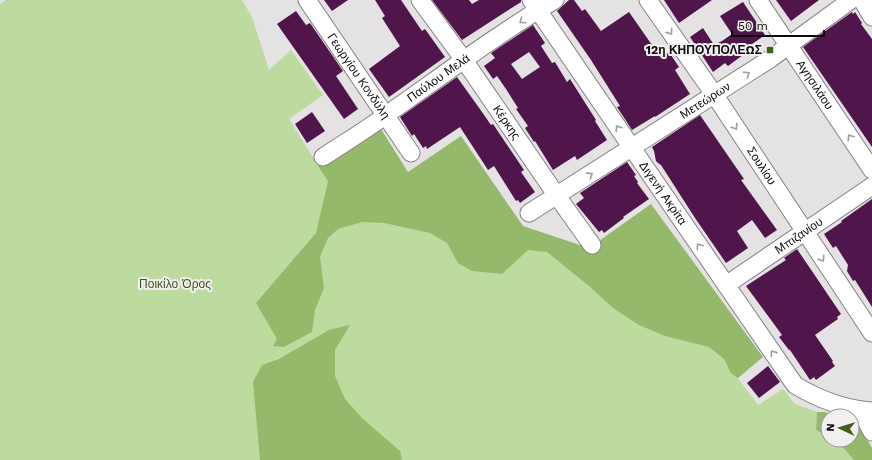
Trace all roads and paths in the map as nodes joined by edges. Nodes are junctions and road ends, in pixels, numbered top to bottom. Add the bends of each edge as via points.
1 (307, 0) edge
2 (420, 0) edge
3 (555, 0) edge
4 (648, 0) edge
5 (758, 0) edge
6 (851, 0) edge
7 (862, 0) edge
8 (534, 5) edge
9 (872, 17) edge
10 (789, 46) junction
11 (464, 60) junction
12 (714, 94) junction
13 (385, 116) junction
14 (632, 148) junction
15 (410, 153) dead end
16 (323, 157) dead end
17 (872, 170) edge
18 (872, 186) edge
19 (557, 196) junction
20 (529, 214) dead end
21 (804, 232) junction
22 (592, 245) dead end
23 (726, 286) junction
24 (872, 333) edge
25 (866, 410) edge
26 (872, 432) edge

1 - 13 street, Γεωργίου Κονδύλη
2 - 11 street, Κέρκης
3 - 8 street, Παύλου Μελά
4 -> 12 street, Σουλίου
5 - 10 street, Αγησιλάου
6 - 10 street, Μετεώρων
7 - 9 street
8 -> 11 street, Παύλου Μελά
14 -> 8 street, Διγενή Ακρίτα
12 -> 10 street, Μετεώρων
17 -> 10 street, Αγησιλάου
11 - 13 street, Παύλου Μελά
11 - 19 street, Κέρκης
12 - 14 street, Μετεώρων
12 -> 21 street, Σουλίου
13 - 15 street, Γεωργίου Κονδύλη
13 - 16 street, Παύλου Μελά
19 -> 14 street, Μετεώρων
23 -> 14 street, Διγενή Ακρίτα
18 - 21 street, Μπιζανίου
19 - 20 street, Μετεώρων
19 - 22 street, Κέρκης
21 - 23 street, Μπιζανίου
21 -> 24 street, Σουλίου
25 -> 23 street, Διγενή Ακρίτα via 820,398 795,385
25 - 26 street

